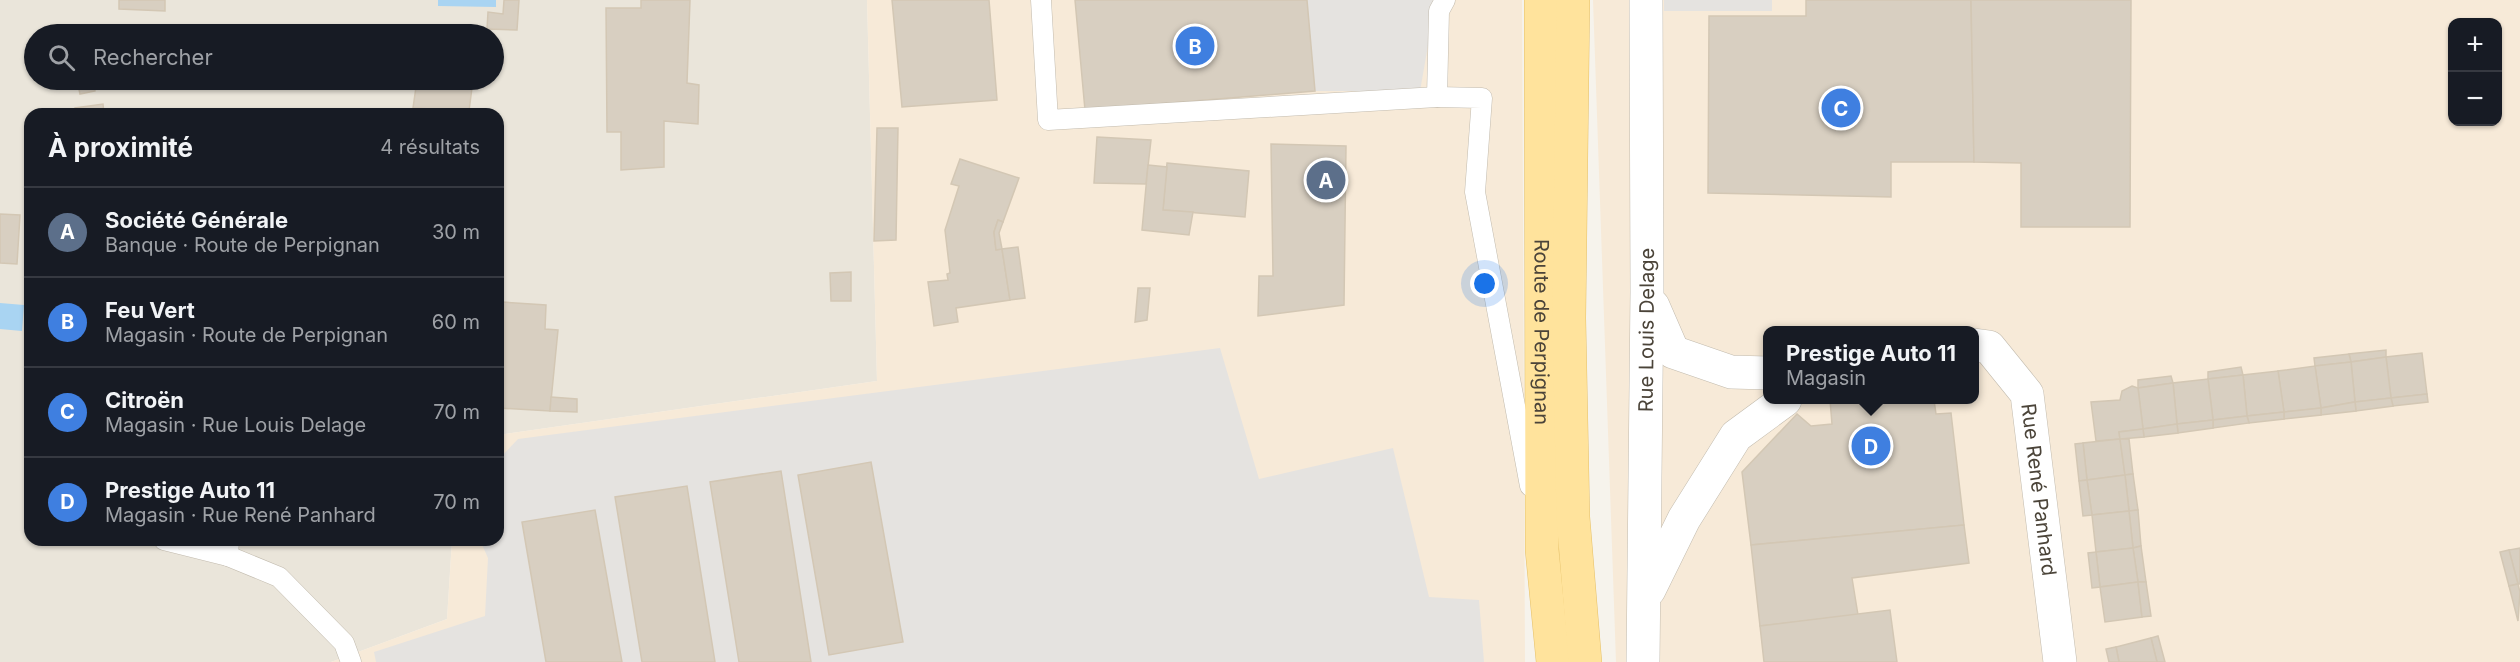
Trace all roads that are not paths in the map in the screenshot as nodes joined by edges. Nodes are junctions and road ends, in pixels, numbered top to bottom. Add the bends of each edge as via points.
1 (1041, 0) edge
2 (1445, 0) edge
3 (1541, 0) edge
4 (1573, 0) edge
5 (1646, 0) edge
6 (1437, 97) junction
7 (1647, 291) junction
8 (1979, 346) edge
9 (1763, 373) edge
10 (1778, 404) edge
11 (213, 546) edge
12 (229, 548) edge
13 (1542, 550) junction
14 (1646, 597) junction
15 (351, 662) edge
16 (1540, 662) edge
17 (1553, 662) edge
18 (1585, 662) edge
19 (1643, 662) edge
20 (2060, 662) edge

1 - 6 lane via 1048,120
2 - 6 lane via 1439,12
3 - 13 main road, Route de Perpignan
4 - 18 main road, Route de Perpignan via 1569,318 1573,517
5 - 7 street, Rue Louis Delage
6 - 13 lane via 1482,98 1475,192
7 - 9 street via 1673,352 1731,372
7 - 14 street, Rue Louis Delage
8 - 20 street, Rue René Panhard via 1989,347 2027,394
10 - 14 street via 1736,436 1684,519
11 - 12 lane
12 - 15 lane via 279,577 344,644
13 - 16 lane
13 - 17 main road, Route de Perpignan
14 - 19 street, Rue Louis Delage

